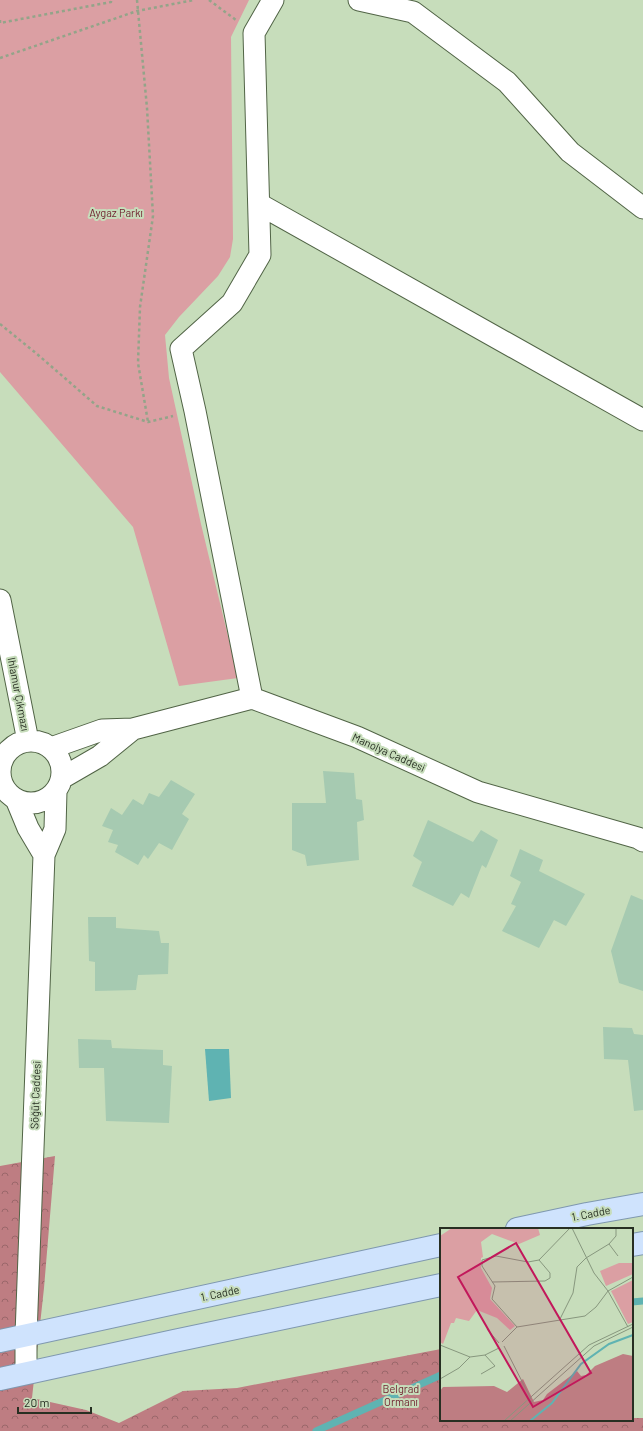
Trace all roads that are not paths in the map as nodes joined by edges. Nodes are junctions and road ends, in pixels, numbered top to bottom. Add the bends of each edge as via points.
1 (273, 0) edge
2 (359, 0) edge
3 (259, 204) junction
4 (643, 208) edge
5 (643, 420) edge
6 (0, 600) edge
7 (252, 698) junction
8 (133, 729) junction
9 (28, 741) junction
10 (51, 748) junction
11 (3, 754) edge
12 (1, 779) edge
13 (59, 784) junction
14 (16, 799) junction
15 (641, 838) edge
16 (44, 855) junction
17 (643, 1204) edge
18 (522, 1228) edge
19 (643, 1243) edge
20 (440, 1245) edge
21 (633, 1245) edge
22 (440, 1285) edge
23 (26, 1336) junction
24 (0, 1341) edge
25 (26, 1373) junction
26 (0, 1379) edge

1 - 3 street via 254,33
2 - 4 street via 412,12 425,21 507,82 570,152
3 - 5 street
3 - 7 street via 260,255 232,303 181,349
6 - 9 street, Ihlamur Çıkmazı
7 - 8 street
7 - 15 street, Manolya Caddesi via 357,737 478,792
8 - 10 street via 102,730
8 - 13 street
9 - 10 street via 37,741
9 - 11 street
10 - 13 street via 61,761
11 - 12 street
12 - 14 street
13 - 14 street via 50,797 42,801 33,803
13 - 16 street via 55,829
14 - 16 street via 28,828
16 - 23 street, Söğüt Caddesi
17 - 18 main road, 1. Cadde
19 - 21 main road
20 - 23 main road, 1. Cadde
22 - 25 main road
23 - 24 main road, 1. Cadde
23 - 25 street, Söğüt Caddesi
25 - 26 main road

